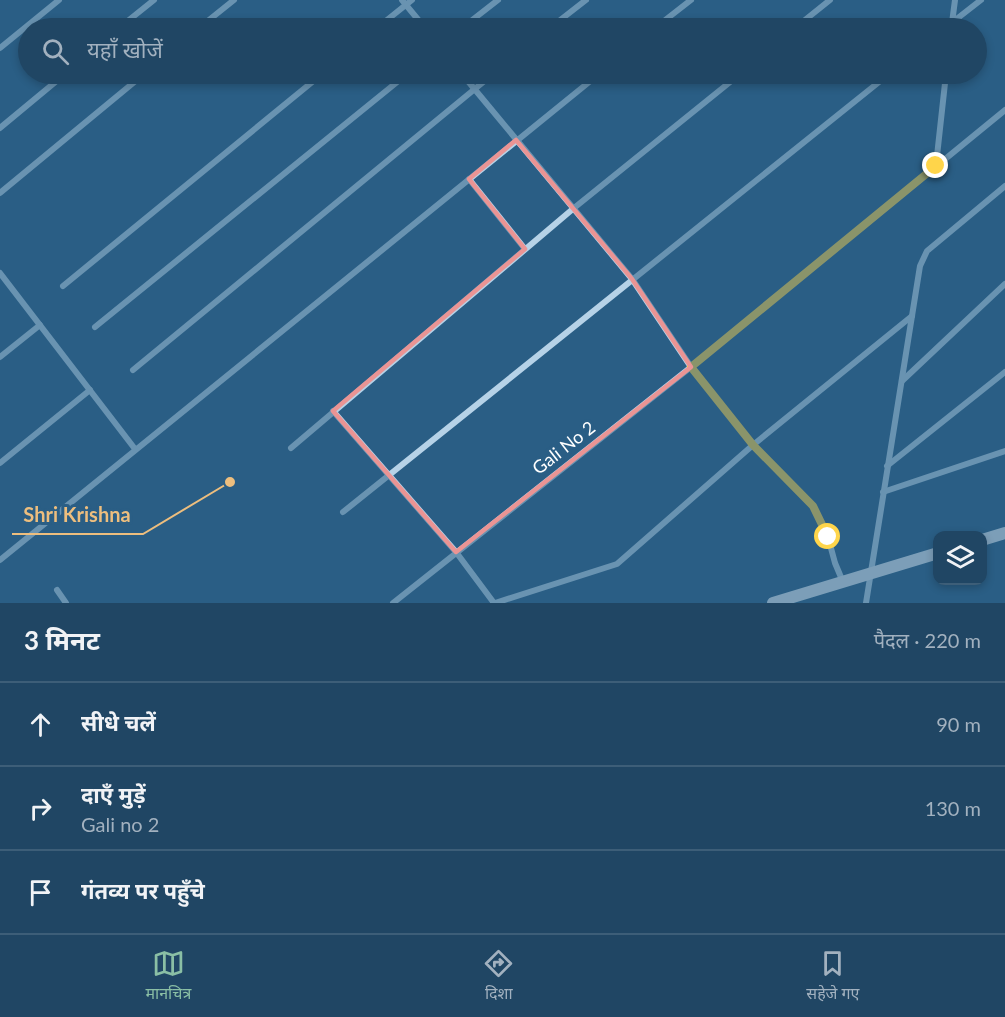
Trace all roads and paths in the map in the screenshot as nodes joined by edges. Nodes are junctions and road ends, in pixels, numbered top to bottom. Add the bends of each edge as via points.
1 (59, 0) edge
2 (153, 0) edge
3 (234, 0) edge
4 (412, 0) edge
5 (498, 0) edge
6 (586, 0) edge
7 (691, 0) edge
8 (830, 0) edge
9 (955, 0) edge
10 (981, 0) edge
11 (404, 3) edge
12 (37, 18) edge
13 (131, 18) edge
14 (212, 18) edge
15 (388, 18) edge
16 (417, 18) edge
17 (475, 18) edge
18 (563, 18) edge
19 (668, 18) edge
20 (808, 18) edge
21 (953, 18) edge
22 (961, 18) edge
23 (18, 33) edge
24 (0, 48) edge
25 (53, 84) edge
26 (132, 84) edge
27 (310, 84) edge
28 (395, 84) edge
29 (471, 84) edge
30 (479, 84) edge
31 (586, 84) edge
32 (728, 84) edge
33 (876, 84) edge
34 (945, 84) edge
35 (474, 88) junction
36 (1005, 110) edge
37 (0, 128) edge
38 (516, 140) junction
39 (936, 166) junction
40 (468, 179) junction
41 (1005, 186) edge
42 (0, 193) edge
43 (574, 208) junction
44 (525, 249) junction
45 (0, 273) edge
46 (632, 279) junction
47 (1005, 284) edge
48 (63, 286) dead end
49 (912, 316) junction
50 (40, 325) junction
51 (95, 327) dead end
52 (0, 357) edge
53 (691, 367) junction
54 (133, 370) dead end
55 (1005, 372) edge
56 (901, 381) junction
57 (90, 390) junction
58 (333, 411) junction
59 (753, 445) junction
60 (291, 448) dead end
61 (135, 449) junction
62 (1005, 451) edge
63 (0, 463) edge
64 (887, 466) junction
65 (388, 475) junction
66 (883, 492) junction
67 (343, 512) dead end
68 (1005, 533) edge
69 (987, 538) edge
70 (456, 552) junction
71 (933, 555) edge
72 (0, 560) edge
73 (870, 574) junction
74 (843, 582) junction
75 (57, 590) dead end
76 (66, 603) edge
77 (393, 603) edge
78 (495, 603) edge
79 (773, 603) edge
80 (866, 603) edge

1 - 12 street
2 - 13 street
3 - 14 street
4 - 11 street
5 - 17 street
6 - 18 street
7 - 19 street
8 - 20 street
9 - 21 street
10 - 22 street
11 - 15 street
11 - 16 street
23 - 24 street
25 - 37 street
26 - 42 street
27 - 48 street
28 - 51 street
29 - 35 street
30 - 35 street
31 - 38 street
32 - 43 street
33 - 46 street
34 - 39 street
35 - 38 street
35 - 54 street
36 - 39 street
38 - 40 street
38 - 43 street
39 - 53 street
40 - 44 street
40 - 61 street
41 - 49 street via 927,251 920,266
43 - 44 street
43 - 46 street
44 - 58 street
45 - 50 street
46 - 53 street
46 - 65 street
47 - 56 street
49 - 56 street
49 - 59 street
50 - 52 street
50 - 57 street
53 - 59 street
53 - 70 street, Gali No 2
55 - 64 street
56 - 64 street
57 - 61 street
57 - 63 street
58 - 60 street
58 - 65 street
59 - 74 street via 813,506
59 - 78 street via 617,564
61 - 72 street
62 - 66 street
64 - 66 street
65 - 67 street
65 - 70 street
66 - 73 street
68 - 69 street
70 - 77 street, Gali No 2
70 - 78 street
71 - 73 street
73 - 74 street
73 - 80 street
74 - 79 street
75 - 76 street

